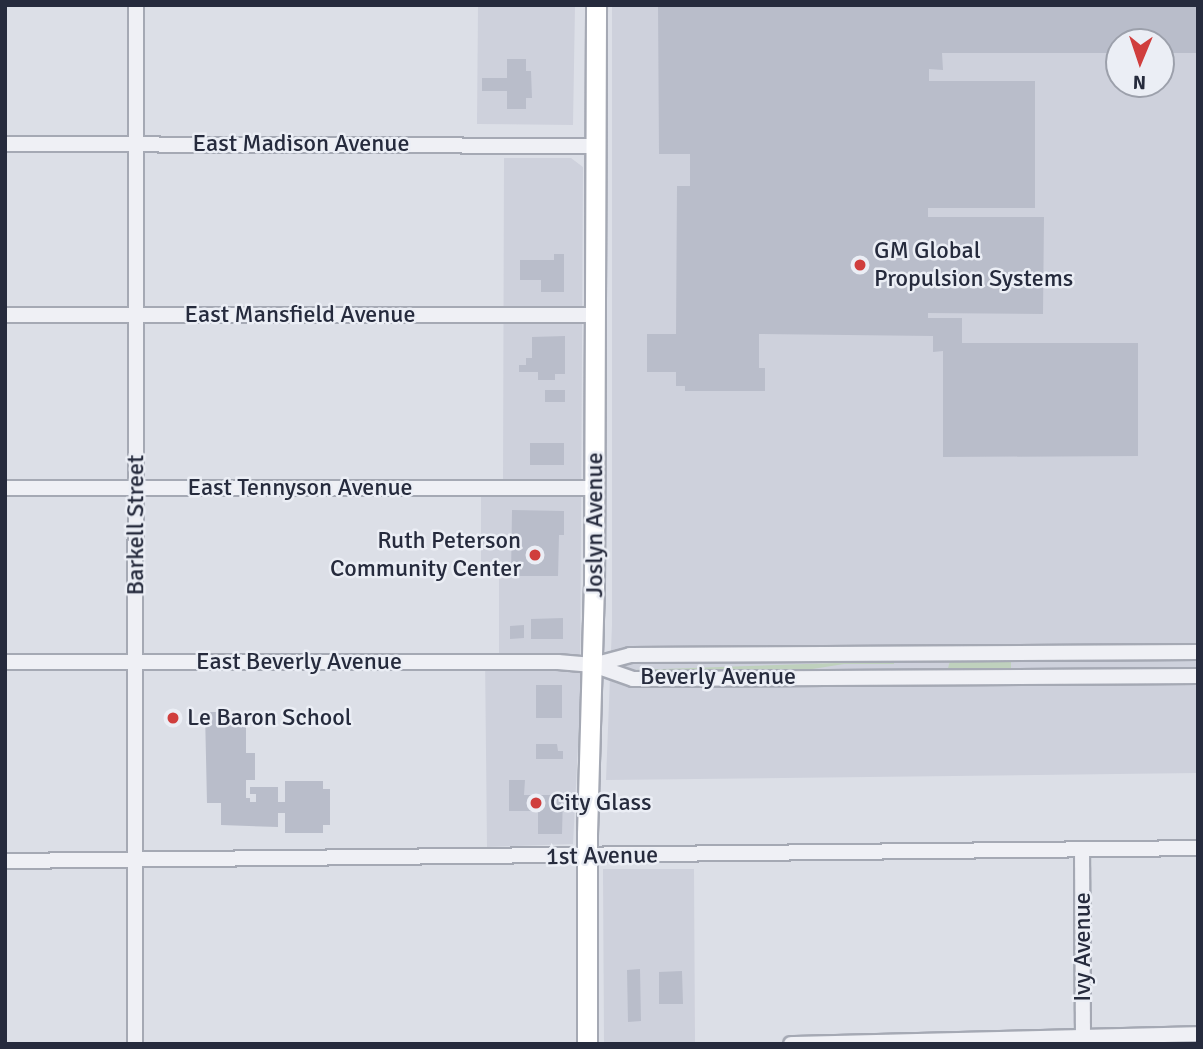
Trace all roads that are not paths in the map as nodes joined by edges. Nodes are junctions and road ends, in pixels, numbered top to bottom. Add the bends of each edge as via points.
1 (136, 5) edge
2 (596, 5) edge
3 (5, 144) edge
4 (136, 144) junction
5 (596, 146) junction
6 (5, 315) edge
7 (136, 315) junction
8 (596, 315) junction
9 (5, 488) edge
10 (136, 488) junction
11 (595, 488) junction
12 (1198, 652) edge
13 (5, 662) edge
14 (136, 662) junction
15 (593, 665) junction
16 (1198, 676) edge
17 (1198, 848) edge
18 (1082, 849) junction
19 (587, 856) junction
20 (135, 860) junction
21 (5, 861) edge
22 (1198, 1034) edge
23 (1083, 1040) edge
24 (135, 1044) edge
25 (587, 1044) edge
26 (791, 1044) edge

1 - 4 street, Barkell Street
2 - 5 main road, Joslyn Avenue
3 - 4 street, East Madison Avenue
4 - 5 street, East Madison Avenue
4 - 7 street, Barkell Street
5 - 8 main road, Joslyn Avenue
6 - 7 street, East Mansfield Avenue
7 - 8 street, East Mansfield Avenue
7 - 10 street, Barkell Street
8 - 11 main road, Joslyn Avenue
9 - 10 street, East Tennyson Avenue
10 - 11 street, East Tennyson Avenue
10 - 14 street, Barkell Street
11 - 15 main road, Joslyn Avenue
12 - 15 street, Beverly Avenue via 631,654
13 - 14 street, East Beverly Avenue
14 - 15 street, East Beverly Avenue
14 - 20 street, Barkell Street
15 - 16 street, Beverly Avenue via 634,678
15 - 19 main road, Joslyn Avenue
17 - 18 street, 1st Avenue
18 - 19 street, 1st Avenue
18 - 23 street, Ivy Avenue
19 - 20 street, 1st Avenue
19 - 25 main road, Joslyn Avenue
20 - 21 street, 1st Avenue
20 - 24 street, Barkell Street
22 - 23 street
23 - 26 street

